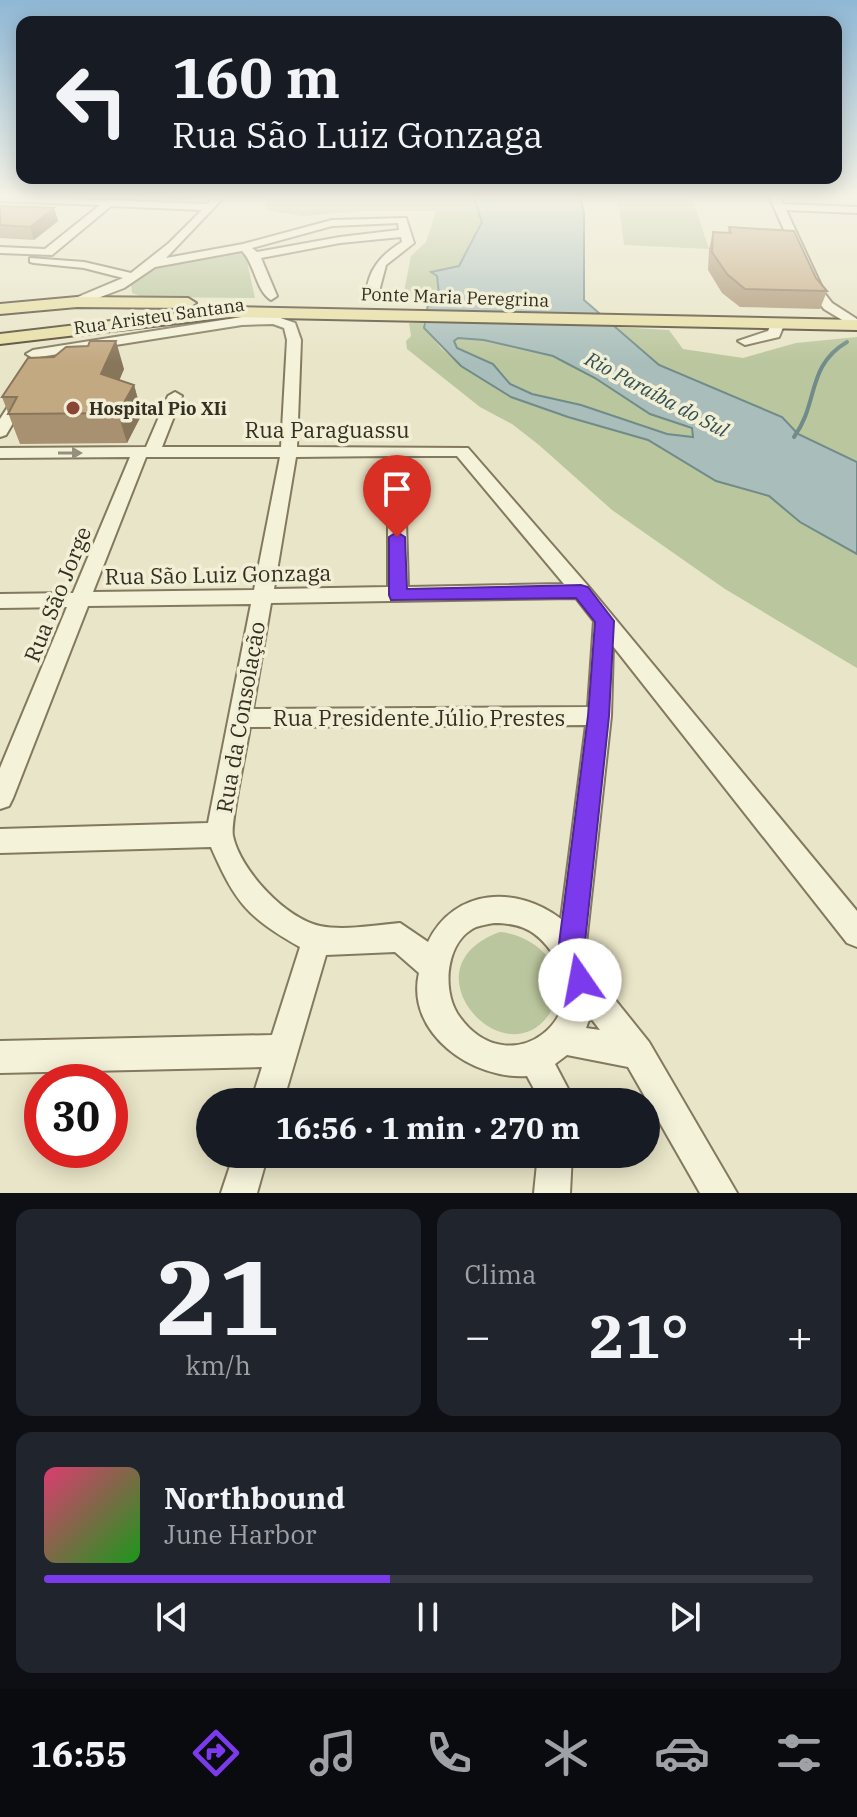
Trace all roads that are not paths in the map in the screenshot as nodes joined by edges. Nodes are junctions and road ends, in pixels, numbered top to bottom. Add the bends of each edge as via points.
1 (27, 252) edge
2 (50, 252) edge
3 (167, 252) edge
4 (250, 252) junction
5 (256, 252) edge
6 (389, 252) edge
7 (800, 252) edge
8 (0, 258) edge
9 (151, 264) junction
10 (129, 280) junction
11 (372, 295) dead end
12 (271, 296) dead end
13 (77, 302) junction
14 (138, 303) junction
15 (35, 305) junction
16 (0, 309) edge
17 (851, 313) edge
18 (290, 315) junction
19 (622, 317) junction
20 (130, 325) junction
21 (777, 325) junction
22 (857, 325) edge
23 (53, 335) junction
24 (98, 336) junction
25 (2, 339) edge
26 (745, 341) dead end
27 (33, 368) junction
28 (175, 396) dead end
29 (0, 432) edge
30 (289, 451) junction
31 (396, 451) junction
32 (0, 453) edge
33 (146, 453) junction
34 (581, 591) junction
35 (398, 595) junction
36 (262, 598) junction
37 (0, 601) edge
38 (80, 601) junction
39 (604, 621) junction
40 (599, 716) junction
41 (240, 718) junction
42 (0, 798) edge
43 (219, 835) junction
44 (0, 841) edge
45 (857, 933) edge
46 (446, 936) junction
47 (400, 937) junction
48 (316, 940) junction
49 (433, 965) junction
50 (576, 966) junction
51 (563, 1039) junction
52 (283, 1051) junction
53 (638, 1053) junction
54 (0, 1057) edge
55 (535, 1059) junction
56 (271, 1088) edge
57 (551, 1088) edge
58 (247, 1168) edge
59 (554, 1168) edge
60 (239, 1193) edge
61 (552, 1193) edge
62 (719, 1193) edge

1 - 2 street
3 - 9 street
4 - 5 street
4 - 9 street
4 - 12 street
6 - 11 street via 372,282
7 - 17 street via 819,295
8 - 10 street via 44,261 42,269 115,271
9 - 10 street
10 - 13 street
10 - 14 street via 123,291
13 - 14 main road
13 - 15 main road
14 - 18 main road
14 - 20 main road via 147,309 144,318
15 - 16 main road
15 - 25 main road via 5,324
17 - 19 main road, Ponte Maria Peregrina
17 - 22 street
18 - 19 main road, Ponte Maria Peregrina
18 - 19 main road, Ponte Maria Peregrina via 313,306
18 - 20 main road via 230,312
18 - 24 street, Rua Aristeu Santana
18 - 30 street, Rua da Consolação via 294,340
19 - 21 main road
20 - 24 main road
21 - 22 main road
21 - 26 street via 774,334
23 - 24 main road
23 - 25 main road
23 - 27 street via 34,343
24 - 27 street, Rua Aristeu Santana
27 - 29 street
28 - 33 street, Rua São Jorge
30 - 31 street, Rua Paraguassu
30 - 33 street, Rua Paraguassu
30 - 36 street, Rua da Consolação
31 - 34 street, Rua Paraguassu via 462,451
31 - 35 street
32 -> 33 street, Rua Paraguassu
33 - 38 street, Rua São Jorge
34 - 35 street, Rua São Luiz Gonzaga
34 - 39 street
35 - 36 street, Rua São Luiz Gonzaga
36 - 38 street, Rua São Luiz Gonzaga
36 - 41 street, Rua da Consolação
37 - 38 street, Rua São Luiz Gonzaga
38 - 42 street, Rua São Jorge
39 - 40 street
39 - 45 street
40 - 41 street, Rua Presidente Júlio Prestes
40 - 50 street
41 - 43 street, Rua da Consolação
43 - 44 street
43 - 48 street, Rua da Consolação via 239,880 272,916
46 - 47 street, Rua da Consolação
46 - 49 street
46 - 50 street via 466,918 494,909 521,911 550,926
47 - 48 street, Rua da Consolação
47 - 49 street
48 - 52 street
49 - 55 street via 433,995 446,1028 471,1052 505,1063
50 - 51 street via 577,1014
50 - 53 street
51 - 53 street
51 - 55 street
52 - 54 street
52 - 56 street
53 - 62 street
55 - 57 street
58 - 60 street
59 - 61 street

